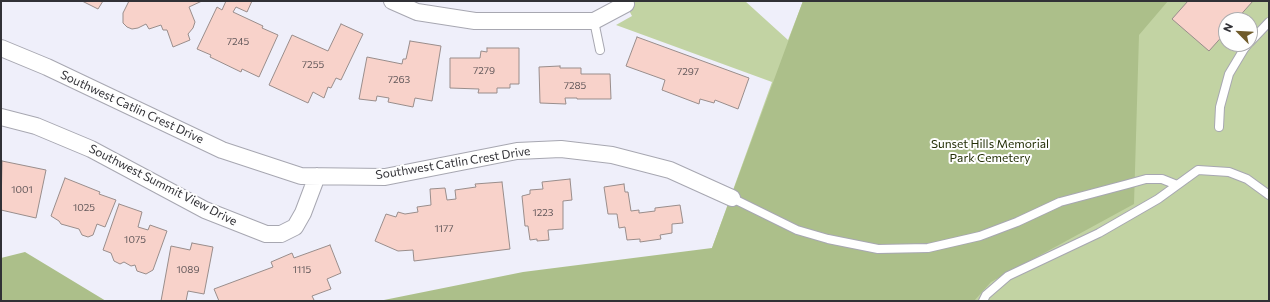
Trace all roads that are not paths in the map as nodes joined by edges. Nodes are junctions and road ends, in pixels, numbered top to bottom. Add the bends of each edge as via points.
1 (392, 1) edge
2 (626, 4) dead end
3 (594, 21) junction
4 (1269, 22) edge
5 (1258, 34) edge
6 (1, 48) edge
7 (600, 50) dead end
8 (1242, 52) edge
9 (1, 117) edge
10 (1219, 127) dead end
11 (317, 176) junction
12 (1177, 185) junction
13 (1269, 195) edge
14 (732, 198) joint
15 (983, 301) edge

1 - 3 street via 417,12 475,21
2 - 3 street
3 - 7 lane
4 - 5 lane
6 - 11 street, Southwest Catlin Crest Drive via 47,67 222,150 301,176
8 - 10 lane via 1229,74 1220,107
9 - 11 street, Southwest Summit View Drive via 36,126 91,149 205,210 266,234 281,234 295,227
11 - 14 street, Southwest Catlin Crest Drive via 385,177 517,151 561,149 612,155 670,170
12 - 13 lane via 1198,170 1229,172 1247,179
12 - 14 lane via 1162,180 1146,179 1060,202 980,236 928,248 878,249 828,239 797,230
12 - 15 lane via 1099,233 1008,276 986,295

